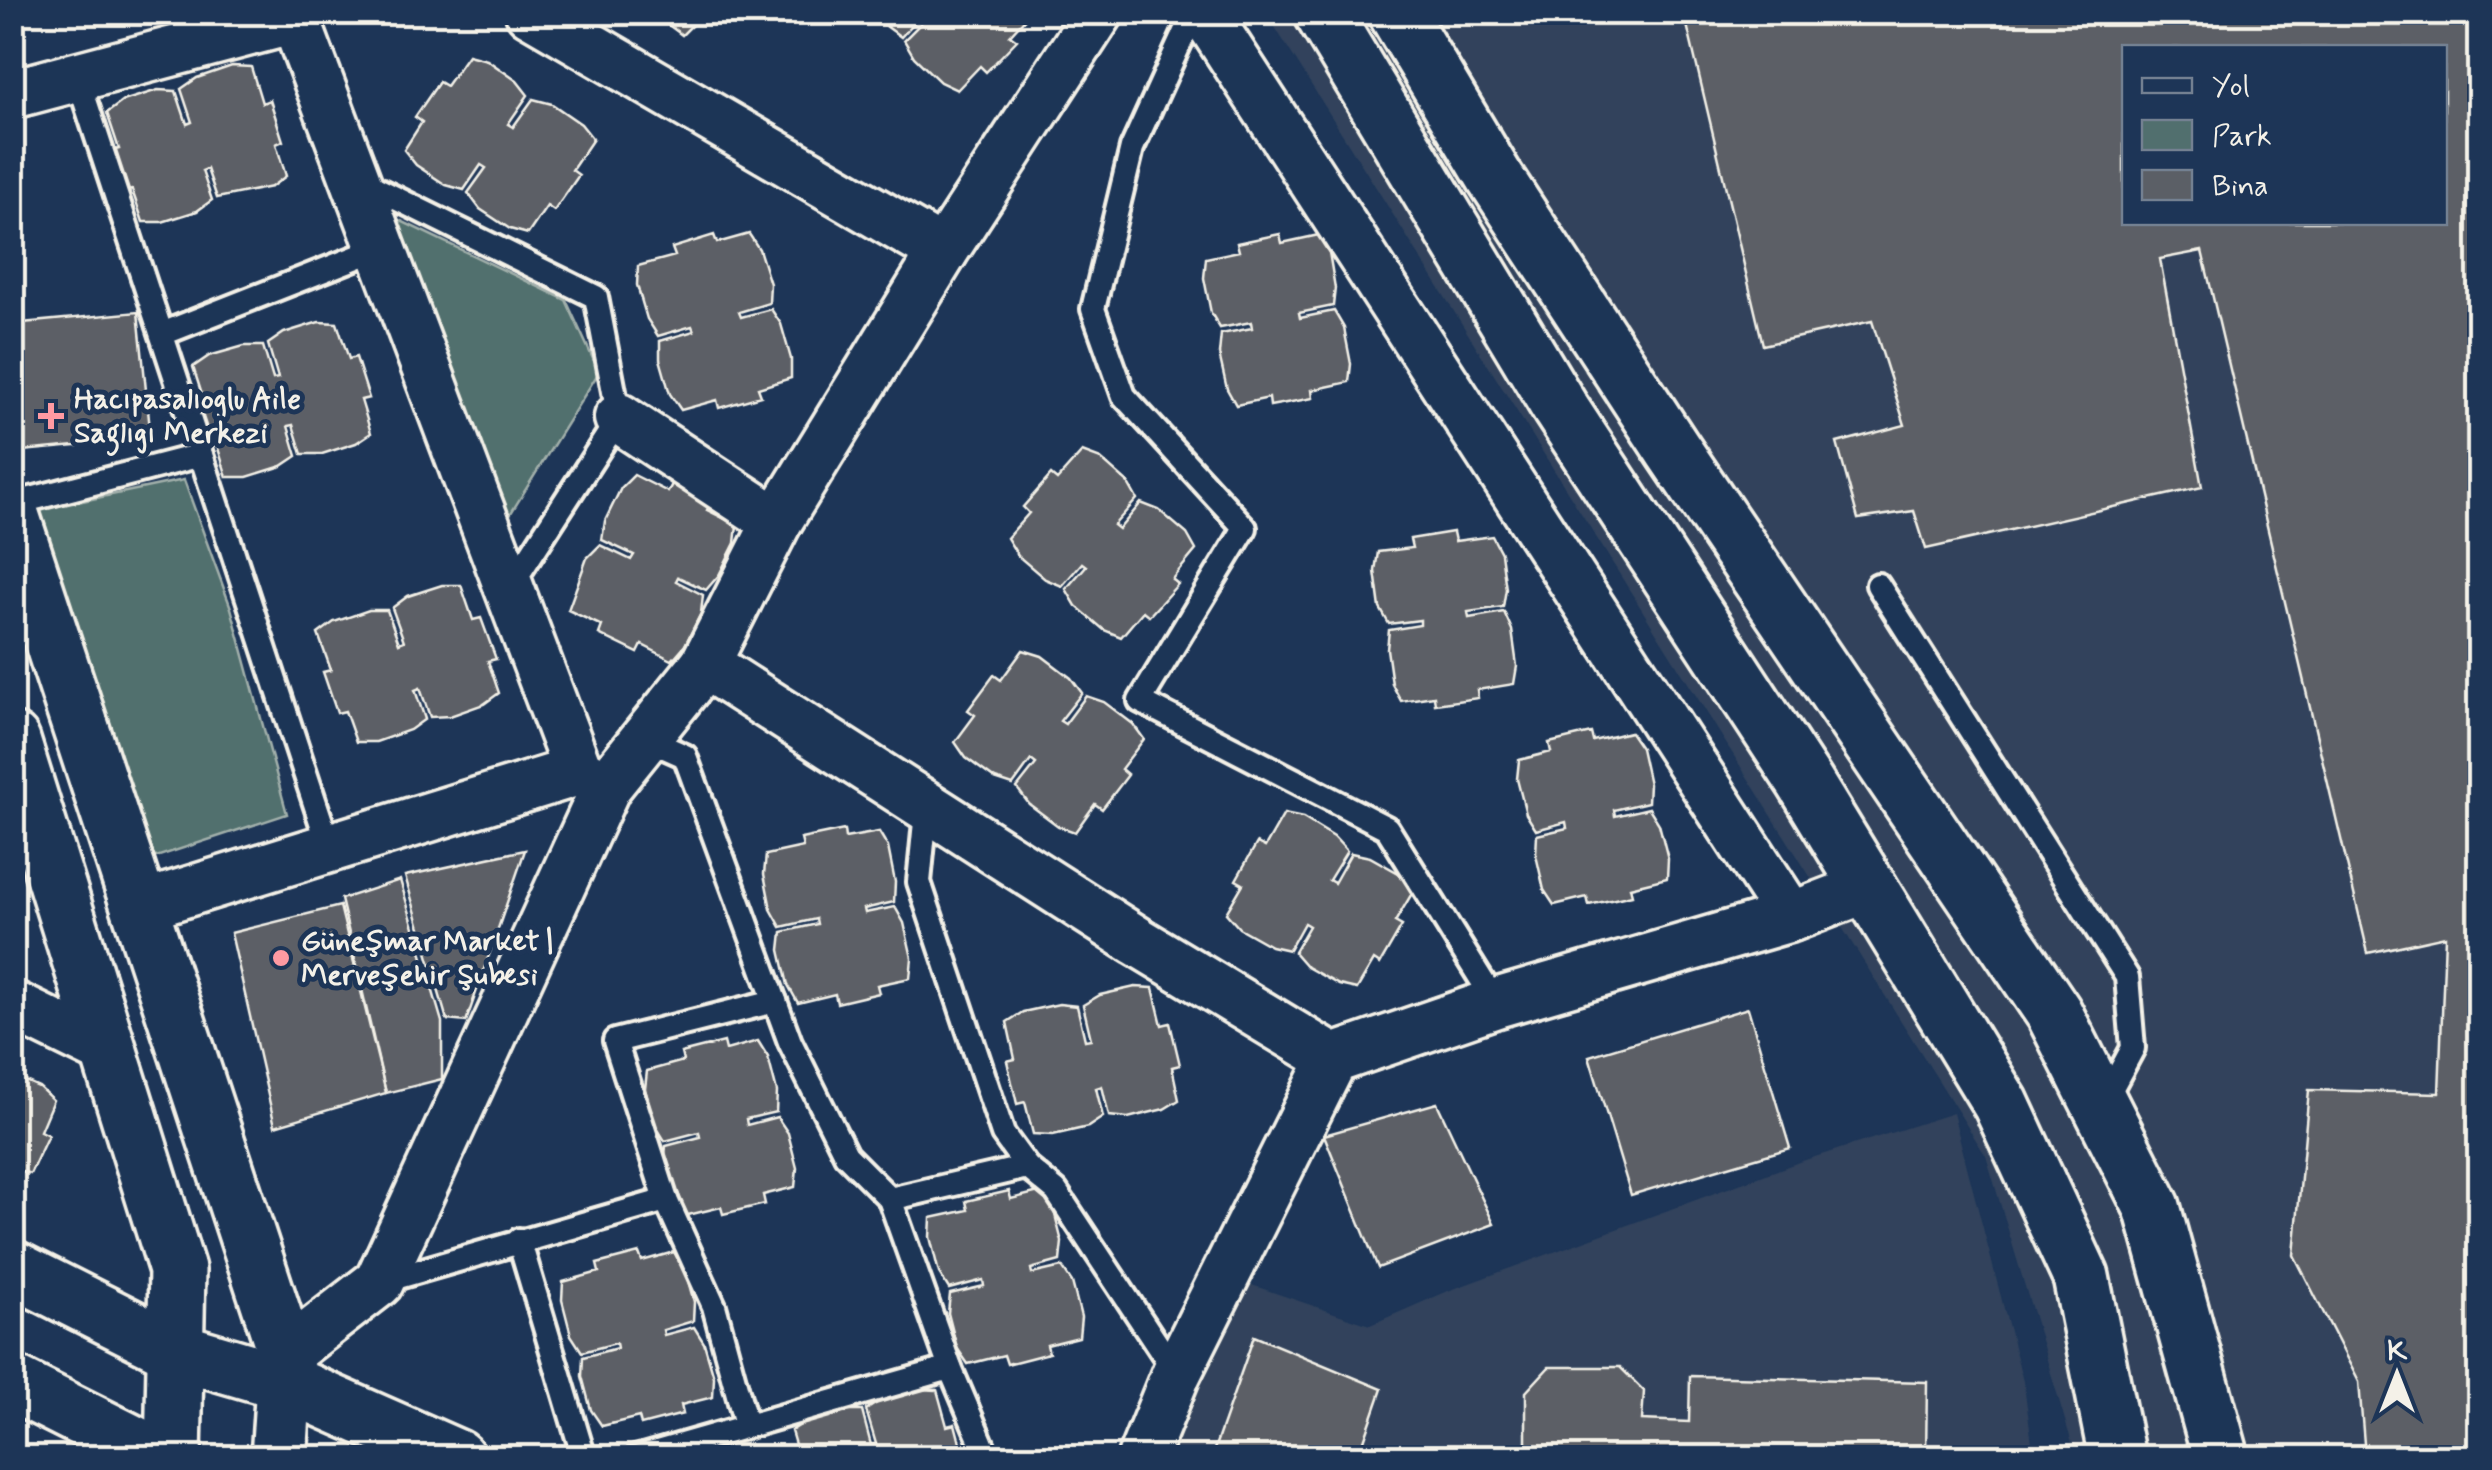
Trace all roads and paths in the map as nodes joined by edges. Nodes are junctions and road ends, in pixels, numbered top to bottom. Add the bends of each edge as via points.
1 (530, 12) edge
2 (1099, 12) edge
3 (1194, 12) edge
4 (1204, 12) edge
5 (1322, 12) edge
6 (1396, 12) edge
7 (297, 16) edge
8 (77, 76) junction
9 (12, 94) edge
10 (353, 177) junction
11 (380, 248) junction
12 (942, 252) junction
13 (162, 334) junction
14 (619, 418) junction
15 (202, 454) junction
16 (12, 504) edge
17 (12, 518) edge
18 (777, 522) junction
19 (1878, 584) dead end
20 (510, 587) junction
21 (705, 664) junction
22 (642, 737) junction
23 (12, 741) edge
24 (592, 779) junction
25 (927, 802) junction
26 (329, 846) junction
27 (1869, 887) junction
28 (138, 908) junction
29 (1792, 917) junction
30 (775, 1000) junction
31 (1496, 1002) junction
32 (12, 1006) edge
33 (110, 1053) junction
34 (1333, 1059) junction
35 (2102, 1108) junction
36 (1027, 1167) junction
37 (890, 1199) junction
38 (666, 1200) junction
39 (519, 1240) junction
40 (12, 1268) edge
41 (379, 1282) junction
42 (175, 1350) junction
43 (285, 1368) junction
44 (950, 1368) junction
45 (1176, 1374) junction
46 (12, 1383) edge
47 (746, 1424) junction
48 (162, 1458) edge
49 (172, 1458) edge
50 (279, 1458) edge
51 (457, 1458) edge
52 (584, 1458) edge
53 (636, 1458) edge
54 (988, 1458) edge
55 (1142, 1458) edge
56 (2117, 1458) edge
57 (2221, 1458) edge

1 - 12 street
2 - 12 street
3 - 31 lane via 1132,148 1093,309 1124,396 1245,528 1140,701 1387,828
4 - 29 street
5 - 27 street via 1560,408
6 - 35 street via 1673,450 2054,1013
7 - 8 street
7 - 10 street
8 - 9 street
8 - 13 lane
10 - 11 street
10 - 14 lane via 596,298
11 - 13 lane
11 - 20 street
12 - 18 street
13 - 15 lane
14 - 18 street
14 - 20 lane
15 - 16 lane
15 - 26 lane
17 - 28 street
18 - 21 street
19 - 35 lane via 2127,977 2132,1048
20 - 24 street
21 - 22 street
21 - 25 street
22 - 24 street
22 - 30 lane via 685,756
23 - 33 street
24 - 26 street
24 - 41 street
25 - 34 street via 1137,941
25 - 36 lane via 919,882 1003,1134
26 - 28 street
27 - 29 street
27 - 56 street via 2002,1104 2081,1276
28 - 43 street
29 - 31 street
30 - 37 lane via 846,1155
30 - 38 lane via 614,1042
31 - 34 street
32 - 33 street
33 - 42 street via 177,1270
34 - 45 street
35 - 57 street via 2152,1207
36 - 37 lane
36 - 45 lane via 1056,1191
37 - 44 lane
38 - 39 lane
38 - 47 lane via 714,1306
39 - 41 lane
39 - 52 lane
40 - 42 street
41 - 43 street
42 - 43 street
42 - 49 street
43 - 50 street
43 - 51 street
44 - 47 lane
44 - 54 lane
45 - 55 street
46 - 48 street
47 - 53 lane

